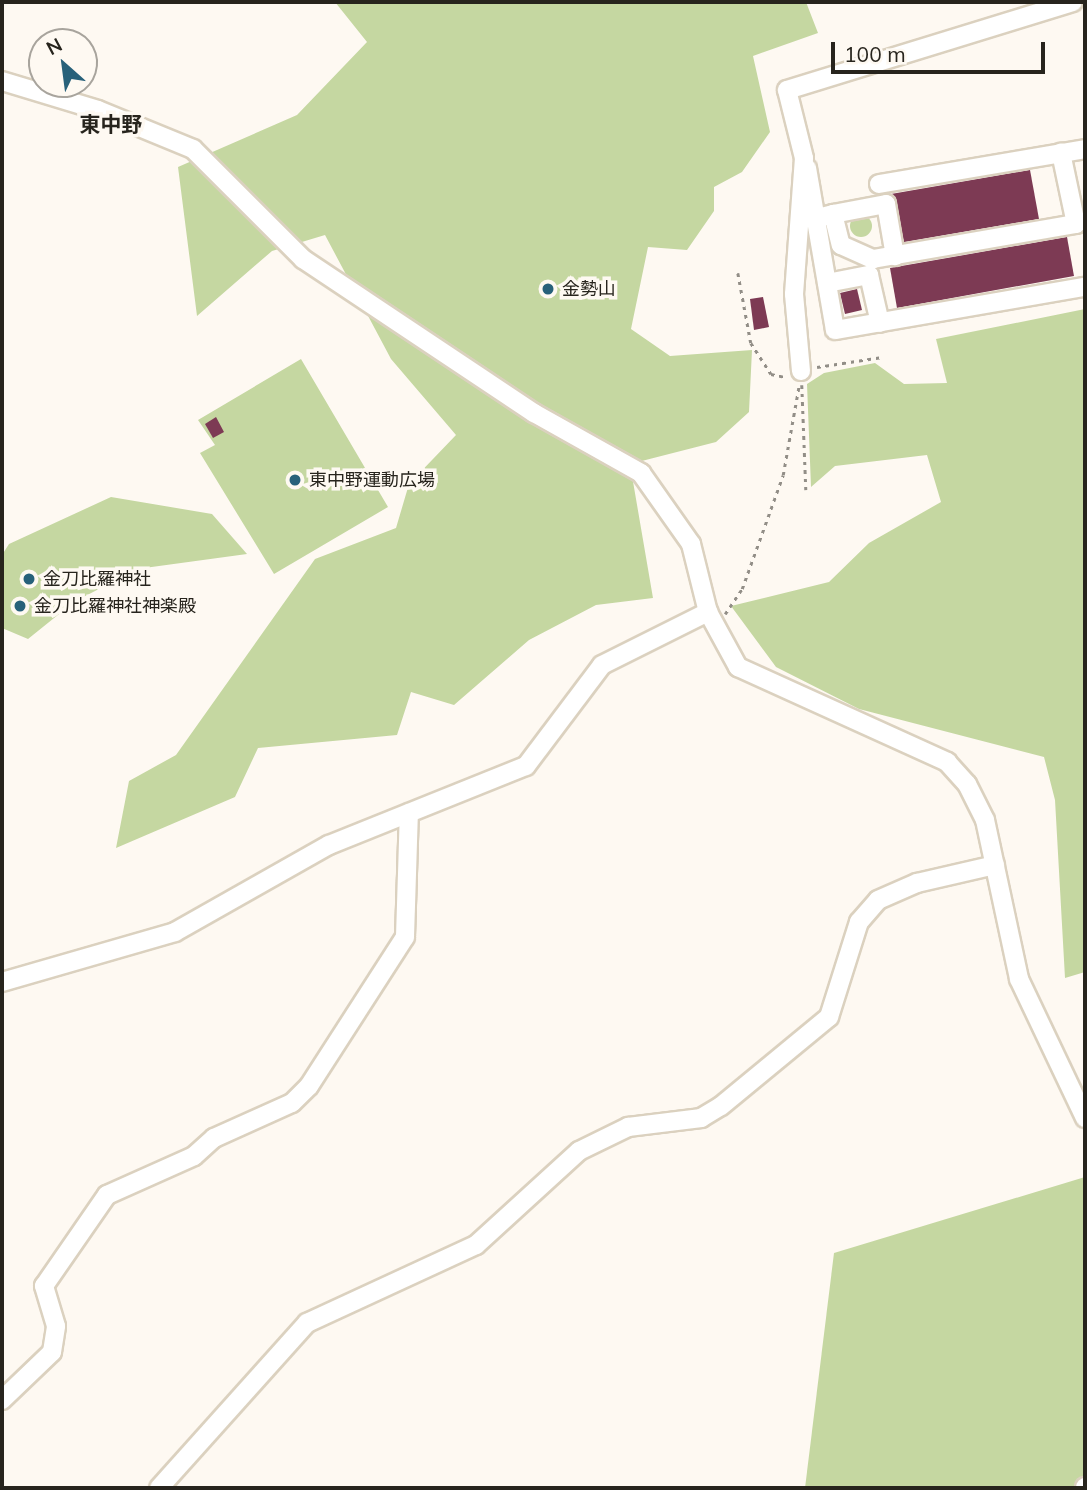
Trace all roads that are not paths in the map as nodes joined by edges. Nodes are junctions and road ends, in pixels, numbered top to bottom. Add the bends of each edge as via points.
1 (1073, 2) edge
2 (2, 81) edge
3 (1085, 149) edge
4 (1061, 153) junction
5 (804, 158) junction
6 (886, 204) junction
7 (826, 216) junction
8 (895, 256) junction
9 (827, 283) junction
10 (1085, 287) edge
11 (880, 323) junction
12 (801, 374) road end
13 (712, 620) junction
14 (409, 813) junction
15 (995, 865) junction
16 (2, 982) edge
17 (1085, 1118) edge
18 (2, 1400) edge
19 (159, 1488) edge

1 - 5 street via 791,86 786,95
2 - 13 street via 98,110 193,149 303,259 534,412 641,473 691,544
3 - 4 street
4 - 6 street via 881,184
4 - 8 street via 1076,225
5 - 7 street
5 - 12 street via 794,293
6 - 7 street
6 - 8 street
7 - 8 street via 849,253
7 - 9 street
9 - 11 street via 869,275
9 - 11 street via 835,330
10 - 11 street
13 - 14 street via 602,665 526,766
13 - 15 street via 738,667 947,762 967,784 985,820
14 - 16 street via 329,845 175,932
14 - 18 street via 405,937 309,1086 292,1103 214,1138 194,1156 107,1195 44,1286 56,1326 51,1352
15 - 17 street via 1030,1011 1065,1067
15 - 19 street via 917,883 877,900 859,922 829,1017 721,1106 701,1118 628,1127 579,1151 477,1245 307,1323

